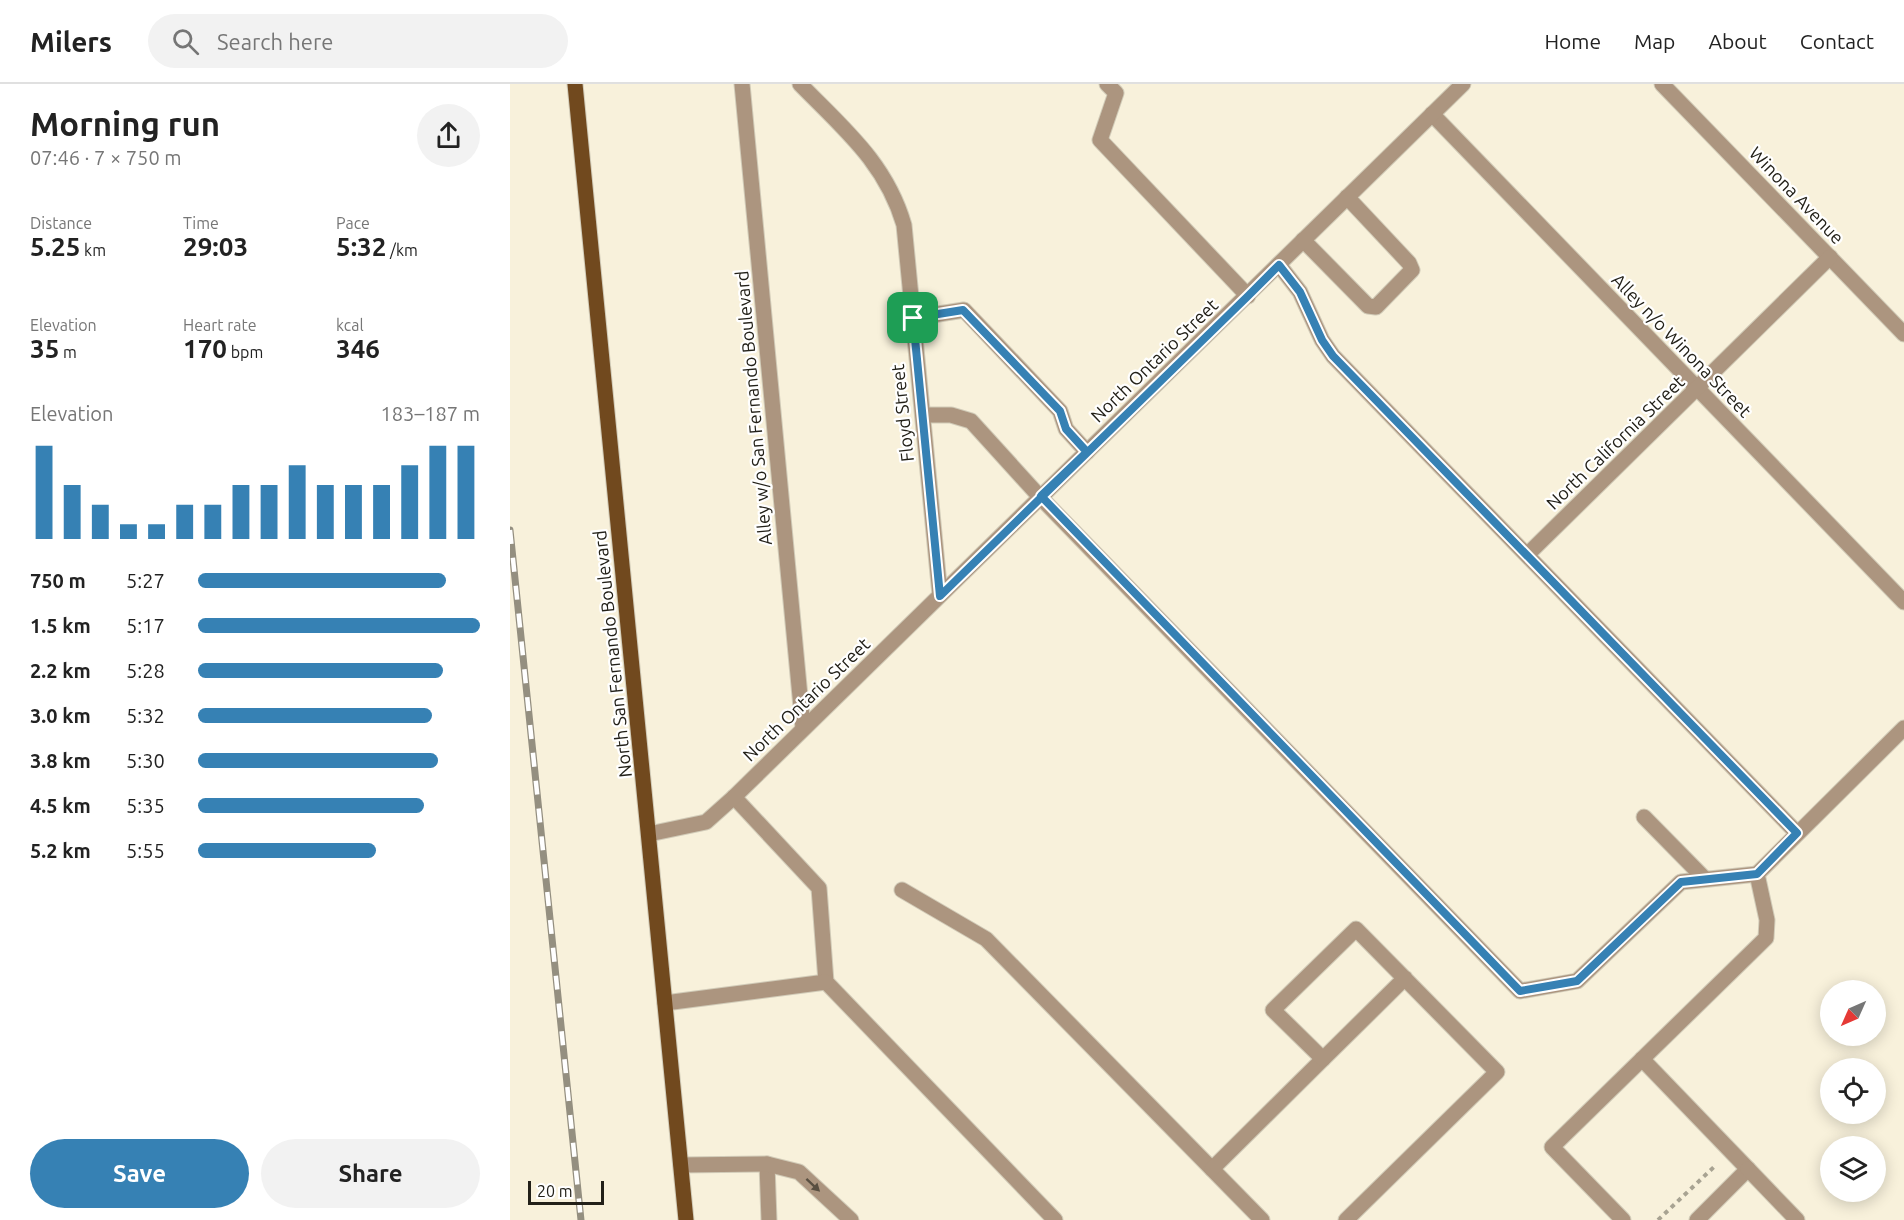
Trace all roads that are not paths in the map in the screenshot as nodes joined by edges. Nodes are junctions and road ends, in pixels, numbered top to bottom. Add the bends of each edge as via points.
1 (575, 84) edge
2 (742, 84) edge
3 (800, 84) edge
4 (1107, 84) edge
5 (1463, 84) edge
6 (1662, 84) edge
7 (1432, 114) junction
8 (1347, 197) junction
9 (1304, 240) junction
10 (1830, 257) junction
11 (1279, 265) junction
12 (1248, 296) junction
13 (913, 318) junction
14 (1904, 334) edge
15 (1697, 389) junction
16 (922, 416) junction
17 (1087, 452) junction
18 (1041, 496) junction
19 (1528, 554) junction
20 (940, 596) junction
21 (1904, 602) edge
22 (803, 728) junction
23 (1904, 728) edge
24 (734, 797) junction
25 (1644, 817) dead end
26 (1797, 833) junction
27 (649, 834) junction
28 (1757, 874) junction
29 (1705, 879) junction
30 (902, 890) dead end
31 (1405, 978) junction
32 (826, 982) junction
33 (665, 1003) junction
34 (1323, 1059) junction
35 (1642, 1059) junction
36 (767, 1164) junction
37 (681, 1165) junction
38 (1212, 1168) junction
39 (1748, 1169) junction
40 (686, 1220) edge
41 (769, 1220) edge
42 (851, 1220) edge
43 (1055, 1220) edge
44 (1262, 1220) edge
45 (1346, 1220) edge
46 (1623, 1220) edge
47 (1697, 1220) edge
48 (1797, 1220) edge

1 - 27 main road, North San Fernando Boulevard
2 - 22 street, Alley w/o San Fernando Boulevard
3 - 13 street, Floyd Street via 866,151 890,186 904,225
4 - 12 street via 1116,93 1100,140
5 - 7 street, North Ontario Street
6 - 10 street, Winona Avenue
7 - 8 street, North Ontario Street
7 - 15 street, Alley n/o Winona Street
8 - 9 street, North Ontario Street
8 - 9 street via 1409,262 1412,270 1376,307 1368,306
9 - 11 street, North Ontario Street
10 - 14 street, Winona Avenue
10 - 15 street, North California Street
11 - 12 street, North Ontario Street
11 - 19 street via 1300,292 1333,356
12 - 17 street, North Ontario Street
13 - 16 street, Floyd Street
13 - 17 street via 963,310 1060,411 1066,429
15 - 19 street, North California Street
15 - 21 street, Alley n/o Winona Street
16 - 18 street via 951,415 971,422
16 - 20 street, Floyd Street
17 - 18 street, North Ontario Street
18 - 20 street, North Ontario Street
18 - 29 street via 1520,991 1577,981 1681,882
19 - 26 street
20 - 22 street, North Ontario Street
22 - 24 street, North Ontario Street
23 - 26 street
24 - 27 street, North Ontario Street via 706,822
24 - 32 street via 819,888
25 - 29 street
26 - 28 street
27 - 33 main road, North San Fernando Boulevard
28 - 29 street
28 - 35 street via 1767,920 1766,938
30 - 38 street via 986,939
31 - 34 street
31 - 34 street via 1356,929 1274,1010
31 - 45 street via 1497,1072
32 - 33 street
32 - 43 street
33 - 37 main road, North San Fernando Boulevard
34 - 38 street
35 - 39 street
35 - 46 street via 1552,1147
36 - 37 street
36 - 41 street
36 -> 42 street via 799,1172
37 - 40 main road, North San Fernando Boulevard
38 - 44 street
39 - 47 street
39 - 48 street

